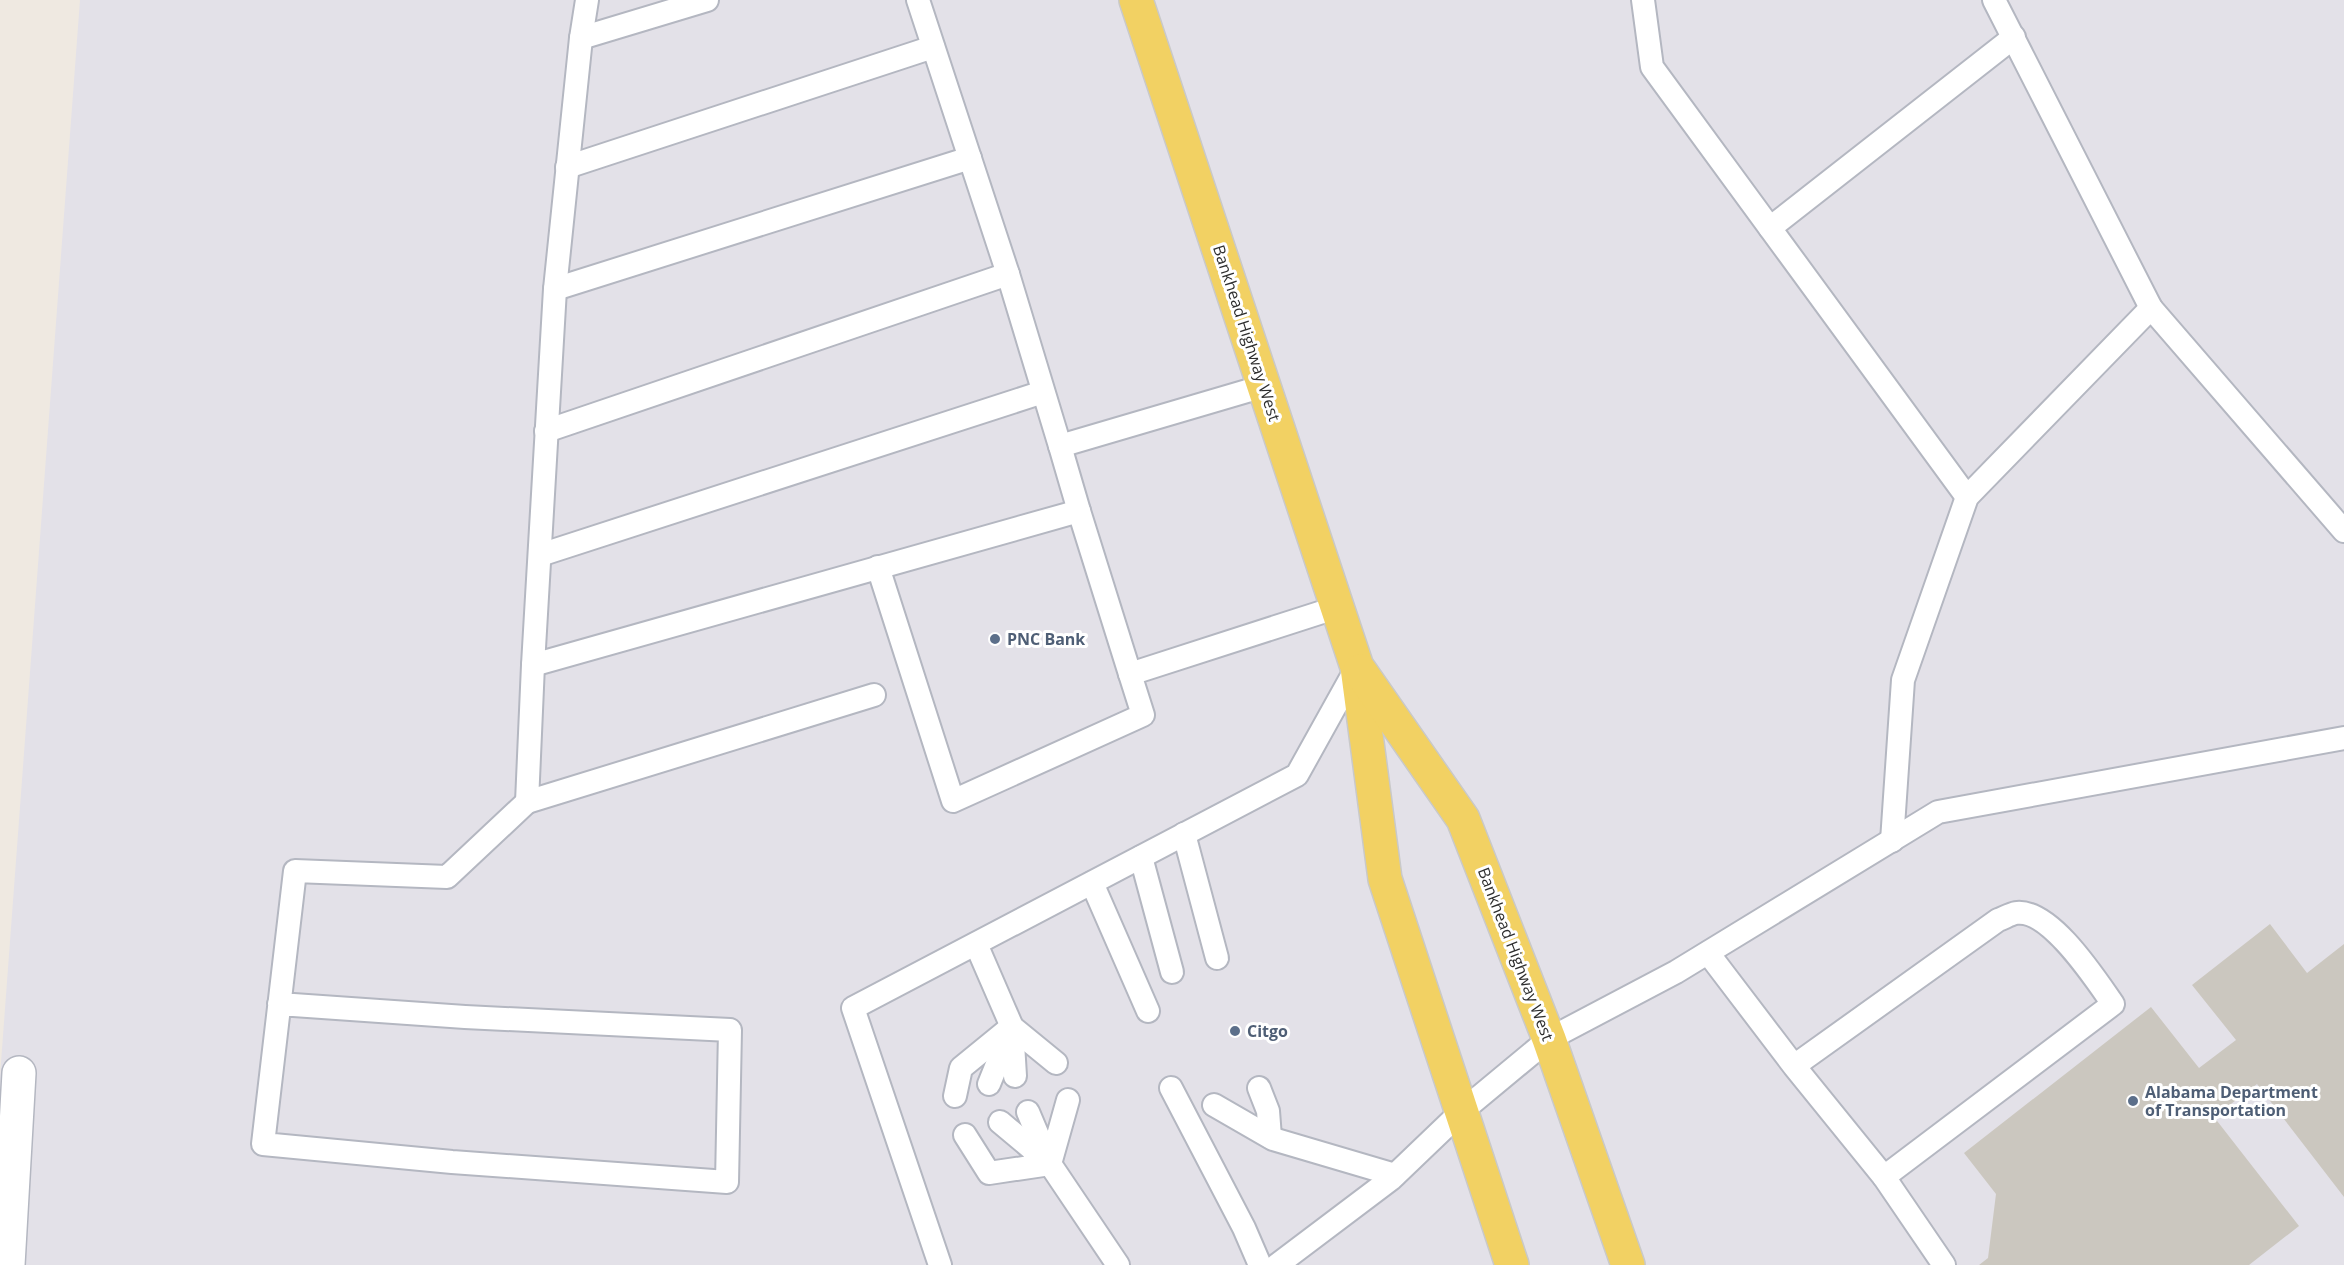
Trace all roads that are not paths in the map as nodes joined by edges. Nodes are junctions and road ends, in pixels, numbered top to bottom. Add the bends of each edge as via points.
1 (587, 0) edge
2 (707, 0) edge
3 (918, 0) edge
4 (1136, 0) edge
5 (1643, 0) edge
6 (1994, 0) edge
7 (2014, 37) junction
8 (581, 38) junction
9 (933, 47) junction
10 (970, 158) junction
11 (567, 167) junction
12 (1770, 228) junction
13 (1008, 274) junction
14 (555, 289) junction
15 (2151, 308) junction
16 (1264, 386) junction
17 (1043, 392) junction
18 (546, 431) junction
19 (1060, 446) junction
20 (1967, 497) junction
21 (1079, 511) junction
22 (2344, 531) edge
23 (540, 555) junction
24 (878, 567) junction
25 (1338, 607) junction
26 (533, 665) junction
27 (1357, 667) junction
28 (1130, 674) junction
29 (874, 695) dead end
30 (2344, 738) edge
31 (527, 802) junction
32 (1184, 834) junction
33 (1892, 841) junction
34 (1141, 857) junction
35 (1092, 883) junction
36 (976, 944) junction
37 (1708, 953) junction
38 (1217, 958) dead end
39 (1172, 972) dead end
40 (279, 1004) junction
41 (1148, 1011) dead end
42 (1012, 1027) junction
43 (1549, 1039) junction
44 (1056, 1063) dead end
45 (1794, 1066) junction
46 (19, 1073) dead end
47 (1015, 1076) dead end
48 (989, 1084) dead end
49 (1171, 1088) dead end
50 (1259, 1088) dead end
51 (954, 1096) dead end
52 (1068, 1100) dead end
53 (1214, 1105) dead end
54 (1028, 1112) dead end
55 (1461, 1112) junction
56 (1000, 1122) dead end
57 (965, 1135) dead end
58 (1270, 1137) junction
59 (1050, 1164) junction
60 (1395, 1175) junction
61 (1884, 1177) junction
62 (8, 1265) edge
63 (940, 1265) edge
64 (1118, 1265) edge
65 (1260, 1265) edge
66 (1277, 1265) edge
67 (1512, 1265) edge
68 (1628, 1265) edge
69 (1944, 1265) edge

1 - 8 lane
2 - 8 lane
3 - 9 lane
4 - 16 main road, Bankhead Highway West
5 - 12 lane via 1653,67
6 - 7 lane
7 - 12 lane
7 - 15 lane
8 - 11 lane
9 - 10 lane
9 - 11 lane
10 - 13 lane
10 - 14 lane
11 - 14 lane
12 - 20 lane
13 - 17 lane
13 - 18 lane
14 - 18 lane
15 - 20 lane
15 - 22 lane
16 - 19 lane
16 - 25 main road, Bankhead Highway West
17 - 19 lane
17 - 23 lane
18 - 23 lane
19 - 21 lane
20 - 33 lane via 1903,680
21 - 24 lane
21 - 28 lane
23 - 26 lane
24 - 26 lane
24 - 28 lane via 953,801 1143,715
25 - 27 main road, Bankhead Highway West
25 - 28 lane
26 - 31 lane
27 - 32 lane via 1297,775
27 - 43 main road, Bankhead Highway West via 1463,819
27 - 55 main road, Bankhead Highway West via 1385,879
29 - 31 lane
30 - 33 lane via 1938,812
31 - 40 lane via 447,877 296,871
32 - 34 lane
32 - 38 lane
33 - 37 lane
34 - 35 lane
34 - 39 lane
35 - 36 lane
35 - 41 lane
36 - 42 lane
36 - 63 lane via 853,1008
37 - 43 lane
37 - 45 lane
40 - 40 lane via 262,1144 727,1182 730,1030
42 - 44 lane
42 - 47 lane
42 - 48 lane
42 - 51 lane via 961,1068
43 - 55 lane
43 - 68 main road, Bankhead Highway West
45 - 61 lane
45 - 61 lane via 1998,920 2016,913 2027,914 2077,952 2113,1004
46 - 62 street
49 - 65 lane
50 - 58 lane via 1268,1111
52 - 59 lane
53 - 58 lane
54 - 59 lane
55 - 60 lane
55 - 67 main road, Bankhead Highway West
56 - 59 lane
57 - 59 lane via 989,1173
58 - 60 lane
59 - 64 lane
60 - 66 lane
61 - 69 lane

